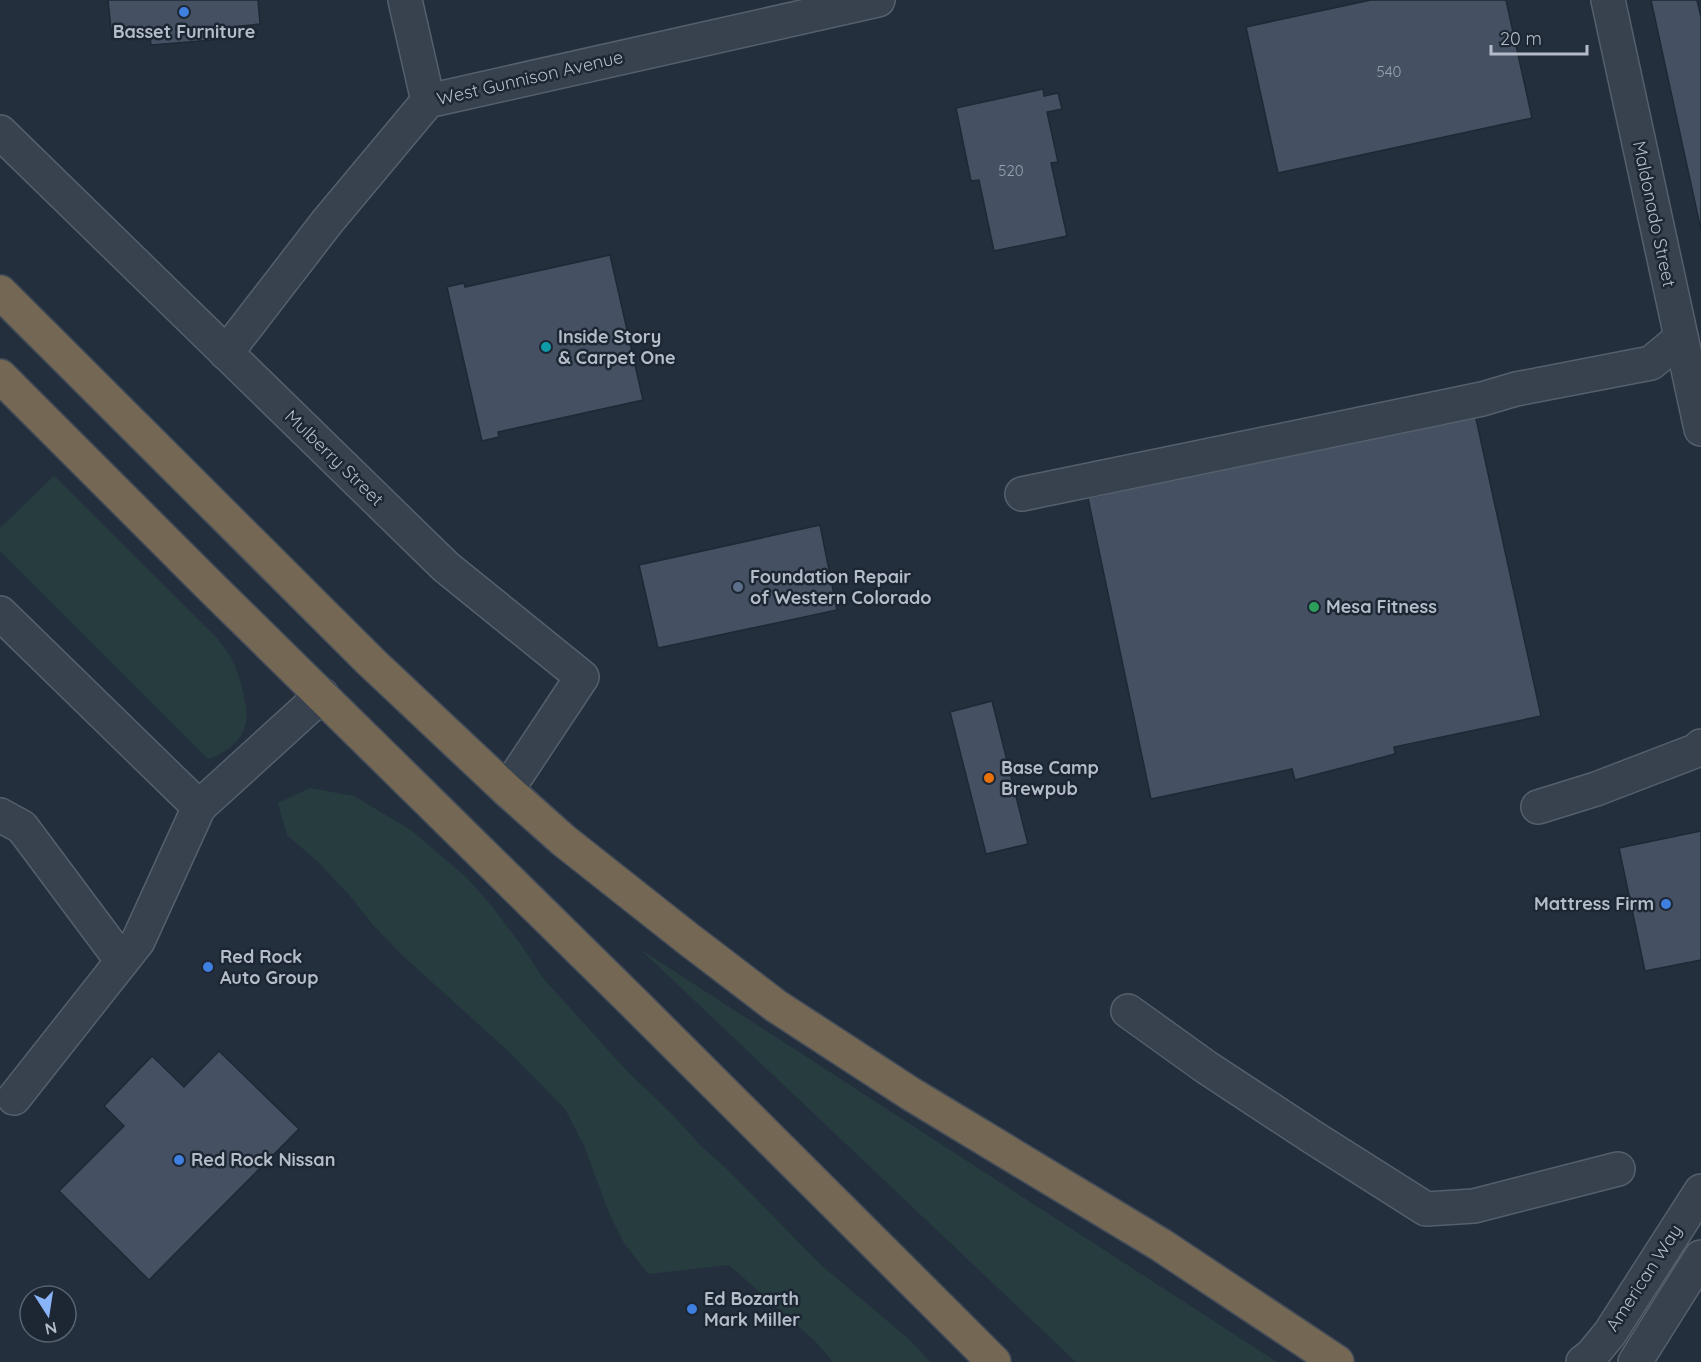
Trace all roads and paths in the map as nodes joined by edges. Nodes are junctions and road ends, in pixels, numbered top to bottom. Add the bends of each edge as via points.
1 (405, 0) edge
2 (878, 0) edge
3 (1608, 0) edge
4 (428, 101) junction
5 (0, 132) edge
6 (0, 292) edge
7 (1681, 338) junction
8 (226, 353) junction
9 (0, 376) edge
10 (1701, 429) edge
11 (1022, 494) dead end
12 (0, 613) edge
13 (322, 695) junction
14 (1701, 746) edge
15 (507, 790) junction
16 (199, 807) junction
17 (1538, 807) dead end
18 (0, 815) edge
19 (122, 961) junction
20 (1128, 1011) dead end
21 (14, 1098) dead end
22 (1618, 1169) dead end
23 (1701, 1191) edge
24 (1701, 1257) edge
25 (994, 1362) edge
26 (1337, 1362) edge
27 (1583, 1362) edge
28 (1635, 1362) edge

1 - 4 street
2 - 4 street, West Gunnison Avenue
3 - 7 street, Maldonado Street
4 - 8 street, West Gunnison Avenue via 327,222
5 - 8 street, Mulberry Street
6 - 15 highway via 370,661
7 - 10 street, Maldonado Street
7 - 11 street via 1651,363
8 - 15 street, Mulberry Street via 447,567 582,677
9 - 13 highway
12 - 16 street
13 - 16 street
13 - 25 highway
14 - 17 street via 1596,789
15 - 26 highway via 563,840 776,1006 911,1094 1161,1245
16 - 19 street via 138,941
18 - 19 street via 22,826
19 - 21 street
20 - 22 street via 1206,1067 1426,1209 1474,1206
23 - 27 street, American Way via 1610,1333
24 - 28 street, American Way

